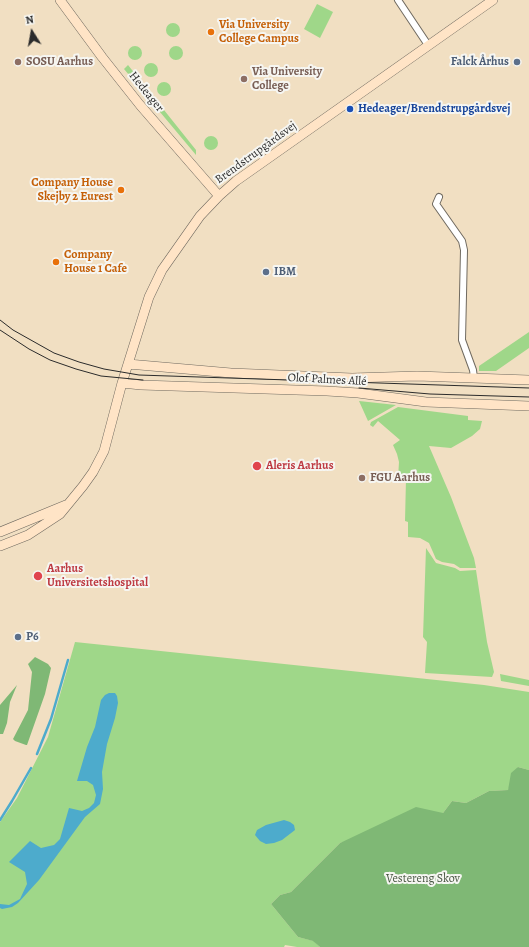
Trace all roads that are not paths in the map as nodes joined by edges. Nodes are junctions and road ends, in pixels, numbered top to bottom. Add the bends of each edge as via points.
1 (60, 0) edge
2 (398, 0) edge
3 (493, 0) edge
4 (428, 45) junction
5 (219, 196) junction
6 (439, 197) dead end
7 (128, 364) junction
8 (474, 378) junction
9 (529, 380) edge
10 (122, 383) junction
11 (529, 406) edge
12 (69, 503) junction
13 (56, 509) junction
14 (0, 532) edge
15 (0, 538) edge
16 (0, 546) edge

1 - 5 street, Hedeager via 140,105
2 - 4 street
3 - 4 street, Brendstrupgårdsvej
4 - 5 street, Brendstrupgårdsvej via 236,181
5 - 7 street, Brendstrupgårdsvej via 200,216 162,270 149,297
6 - 8 street via 436,204 462,241 464,250 462,340
7 - 8 street, Olof Palmes Allé via 231,373 352,378
7 - 10 street, Brendstrupgårdsvej
8 - 9 street, Olof Palmes Allé
10 - 11 street, Olof Palmes Allé via 141,386 327,391 426,402
10 - 12 street, Brendstrupgårdsvej via 104,451 86,483
12 - 13 street, Brendstrupgårdsvej
12 - 16 street, Brendstrupgårdsvej via 51,521 28,535
13 - 14 street, Brendstrupgårdsvej
13 - 15 street via 24,529

